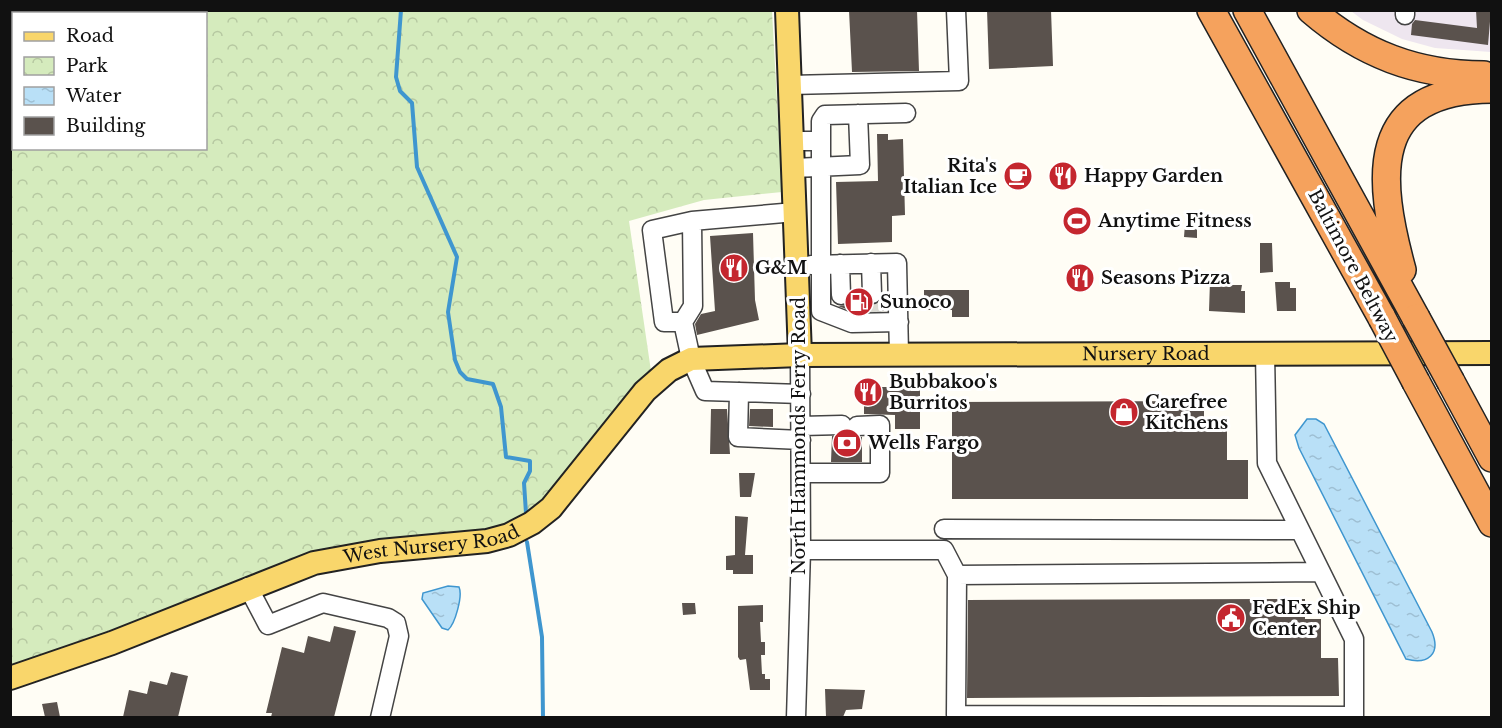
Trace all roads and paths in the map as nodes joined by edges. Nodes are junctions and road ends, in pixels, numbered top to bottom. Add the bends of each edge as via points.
1 (787, 10) edge
2 (956, 10) edge
3 (1192, 10) edge
4 (1211, 10) edge
5 (1247, 10) edge
6 (1311, 10) edge
7 (1491, 75) edge
8 (790, 85) junction
9 (1484, 92) edge
10 (906, 113) dead end
11 (858, 114) junction
12 (1274, 120) junction
13 (792, 141) junction
14 (821, 141) junction
15 (822, 167) junction
16 (794, 168) junction
17 (796, 220) junction
18 (692, 221) junction
19 (822, 226) junction
20 (871, 263) junction
21 (821, 264) junction
22 (840, 264) junction
23 (797, 265) junction
24 (810, 298) junction
25 (872, 309) junction
26 (844, 313) junction
27 (1416, 318) junction
28 (683, 322) junction
29 (899, 322) junction
30 (1265, 353) junction
31 (1491, 353) edge
32 (899, 354) junction
33 (800, 355) junction
34 (854, 355) junction
35 (691, 359) junction
36 (738, 392) junction
37 (801, 394) junction
38 (801, 433) junction
39 (1491, 458) edge
40 (801, 473) junction
41 (1491, 523) edge
42 (944, 530) dead end
43 (1300, 530) junction
44 (801, 550) junction
45 (1321, 572) junction
46 (957, 575) junction
47 (248, 587) junction
48 (10, 678) edge
49 (381, 717) edge
50 (796, 717) edge

1 - 8 main road, North Hammonds Ferry Road
2 - 8 street via 959,81
3 - 12 highway
4 - 12 highway, Baltimore Beltway
5 - 27 highway, Baltimore Beltway
6 - 7 highway via 1359,45 1407,66 1436,73
8 - 13 main road, North Hammonds Ferry Road
9 - 27 highway via 1437,96 1407,116 1388,154 1384,178 1387,203
10 - 11 street
11 - 14 street via 822,116
11 - 15 street via 860,165
12 - 41 highway, Baltimore Beltway, bridge
13 - 14 street
13 - 16 main road, North Hammonds Ferry Road
14 - 15 street
15 - 16 street
15 - 19 street
16 - 17 main road, North Hammonds Ferry Road
17 - 18 street
17 - 19 street
17 - 23 main road, North Hammonds Ferry Road
18 - 28 street via 693,306
18 - 28 street via 652,230 664,322
19 - 21 street
20 - 22 street
20 - 25 street
20 - 29 street via 897,263
21 - 22 street
21 - 23 street
21 - 24 street
22 - 26 street
23 - 24 main road, North Hammonds Ferry Road
24 - 26 street via 822,310
24 - 33 main road, North Hammonds Ferry Road
25 - 26 street
25 - 29 street
26 - 34 street
27 - 39 highway, Baltimore Beltway, bridge
28 - 35 street
29 - 32 street
30 - 31 main road, Nursery Road
30 - 32 main road, Nursery Road
30 - 43 street via 1267,463
32 - 34 main road, Nursery Road
33 - 34 main road, Nursery Road
33 - 35 main road, West Nursery Road
33 - 37 street, North Hammonds Ferry Road
35 - 36 street via 705,392
35 - 47 main road, West Nursery Road via 669,370 645,391 551,508 509,535 465,545 344,556
36 - 37 street
36 - 38 street via 738,437
37 - 38 street, North Hammonds Ferry Road
38 - 40 street, North Hammonds Ferry Road
38 - 40 street via 849,425 880,425 880,473
40 - 44 street, North Hammonds Ferry Road
42 - 43 street
43 - 45 street
44 - 46 street via 944,550
44 - 50 street, North Hammonds Ferry Road
45 - 46 street
45 - 46 street via 1354,639 1354,716 956,715
47 - 48 main road, West Nursery Road via 112,643
47 - 49 street via 268,626 323,603 396,623 399,636

